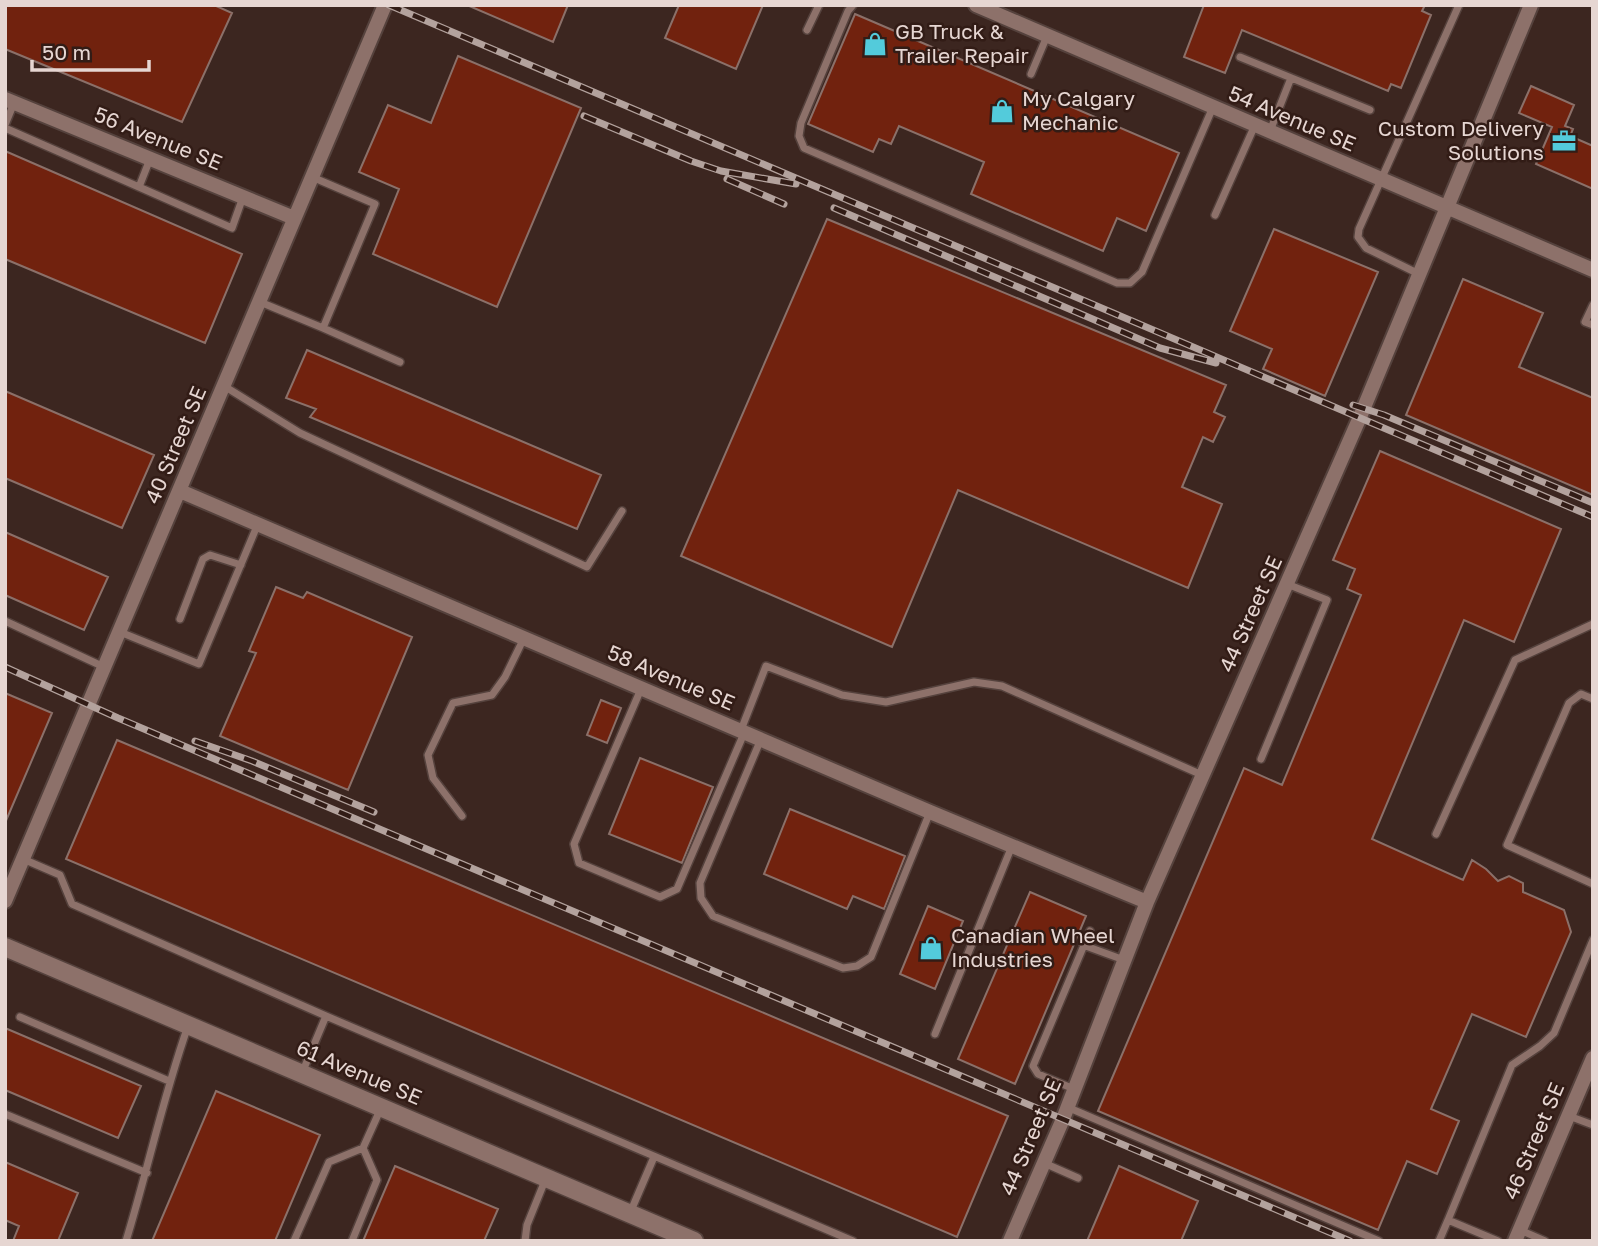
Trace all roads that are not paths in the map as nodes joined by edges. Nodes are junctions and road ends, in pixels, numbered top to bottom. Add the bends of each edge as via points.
1 (385, 5) edge
2 (818, 5) edge
3 (853, 5) edge
4 (976, 5) edge
5 (1460, 5) edge
6 (1531, 5) edge
7 (807, 30) dead end
8 (1047, 36) junction
9 (1240, 57) dead end
10 (1031, 74) dead end
11 (1291, 78) junction
12 (10, 101) edge
13 (1213, 107) junction
14 (1370, 110) dead end
15 (1255, 125) junction
16 (5, 127) edge
17 (1269, 132) junction
18 (150, 159) junction
19 (312, 177) junction
20 (1381, 180) junction
21 (139, 187) junction
22 (243, 197) junction
23 (1447, 208) junction
24 (1215, 215) dead end
25 (294, 218) junction
26 (1593, 270) edge
27 (1420, 274) junction
28 (259, 302) junction
29 (1593, 304) edge
30 (1593, 325) edge
31 (323, 328) junction
32 (400, 362) dead end
33 (223, 386) junction
34 (180, 491) junction
35 (622, 511) dead end
36 (257, 526) junction
37 (240, 565) junction
38 (1287, 584) junction
39 (180, 620) dead end
40 (5, 621) edge
41 (1593, 624) edge
42 (120, 632) junction
43 (524, 637) junction
44 (104, 667) junction
45 (641, 688) junction
46 (1593, 699) edge
47 (743, 731) junction
48 (762, 738) junction
49 (1261, 759) dead end
50 (1203, 776) junction
51 (930, 812) junction
52 (462, 816) dead end
53 (1436, 834) dead end
54 (1012, 846) junction
55 (23, 859) junction
56 (1593, 884) edge
57 (5, 901) edge
58 (1147, 902) junction
59 (1090, 931) dead end
60 (1593, 940) edge
61 (1083, 945) junction
62 (5, 947) edge
63 (1124, 960) junction
64 (326, 1016) junction
65 (20, 1017) dead end
66 (189, 1026) junction
67 (935, 1034) dead end
68 (1593, 1058) edge
69 (302, 1074) junction
70 (169, 1081) junction
71 (1074, 1089) junction
72 (1067, 1107) junction
73 (381, 1108) junction
74 (5, 1114) edge
75 (1568, 1115) junction
76 (1593, 1125) edge
77 (363, 1148) junction
78 (654, 1157) junction
79 (1044, 1163) junction
80 (147, 1173) junction
81 (546, 1177) junction
82 (1078, 1178) dead end
83 (630, 1213) junction
84 (1448, 1220) junction
85 (1517, 1235) edge
86 (126, 1241) edge
87 (294, 1241) edge
88 (352, 1241) edge
89 (525, 1241) edge
90 (694, 1241) edge
91 (853, 1241) edge
92 (1010, 1241) edge
93 (1379, 1241) edge
94 (1439, 1241) edge
95 (1498, 1241) edge
96 (1545, 1241) edge

1 - 19 street, 40 Street SE
2 - 7 lane
3 - 13 lane via 802,123 799,136 804,148 1116,283 1130,283 1142,272
4 - 8 street, 54 Avenue SE
5 - 20 lane
6 - 23 street, 44 Street SE
8 - 10 lane
8 - 13 street, 54 Avenue SE
9 - 11 lane
11 - 14 lane
11 - 17 lane
12 - 16 lane
12 - 18 street, 56 Avenue SE
13 - 15 street, 54 Avenue SE
15 - 17 street, 54 Avenue SE
15 - 24 lane
16 - 21 lane
17 - 20 street, 54 Avenue SE
18 - 21 lane
18 - 22 street, 56 Avenue SE
19 - 25 street, 40 Street SE
19 - 31 lane via 376,204
20 - 23 street, 54 Avenue SE
20 - 27 lane via 1358,237 1366,248
21 - 22 lane via 232,228
22 - 25 street, 56 Avenue SE
23 - 26 street, 54 Avenue SE
23 - 27 street, 44 Street SE
25 - 28 street, 40 Street SE
27 - 38 street, 44 Street SE
28 - 31 lane
28 - 33 street, 40 Street SE
29 - 30 lane via 1585,322
31 - 32 lane
33 - 34 street, 40 Street SE
33 - 35 lane via 300,433 587,567
34 - 36 street, 58 Avenue SE
34 - 42 street, 40 Street SE
36 - 37 lane
36 - 43 street, 58 Avenue SE
37 - 39 lane via 210,555 203,559
37 - 42 lane via 199,664
38 - 49 lane via 1326,600
38 - 50 street, 44 Street SE
40 - 44 lane
41 - 53 lane via 1515,660
42 - 44 street, 40 Street SE
43 - 45 street, 58 Avenue SE
43 - 52 lane via 492,695 453,703 428,755 433,778
44 - 55 street, 40 Street SE
45 - 47 street, 58 Avenue SE
45 - 47 lane via 574,844 579,863 660,897 677,889
46 - 56 lane via 1581,694 1569,703 1507,845
47 - 48 street, 58 Avenue SE
47 - 50 lane via 766,666 842,695 886,702 974,682 1002,686 1032,698
48 - 51 street, 58 Avenue SE
48 - 51 lane via 700,883 701,898 713,916 843,968 857,966 871,957
50 - 58 street, 44 Street SE
51 - 54 street, 58 Avenue SE
54 - 58 street, 58 Avenue SE
54 - 67 lane
55 - 57 street, 40 Street SE
55 - 64 lane via 60,875 72,904
58 - 63 street, 44 Street SE
59 - 61 lane
60 - 84 lane via 1554,1033 1512,1065
61 - 63 lane
61 - 71 lane via 1033,1066 1038,1074
62 - 66 street, 61 Avenue SE
63 - 71 street, 44 Street SE
64 - 69 lane
64 - 78 lane
65 - 70 lane
66 - 69 street, 61 Avenue SE
66 - 70 lane
68 - 75 street, 46 Street SE
69 - 73 street, 61 Avenue SE
70 - 80 lane
71 - 72 street, 44 Street SE
72 - 79 street, 44 Street SE
72 - 93 lane
73 - 77 lane
73 - 81 street, 61 Avenue SE
74 - 80 lane
75 - 76 lane
75 - 85 street, 46 Street SE
77 - 87 lane via 329,1162
77 - 88 lane via 377,1180
78 - 83 lane
78 - 91 lane
79 - 82 lane
79 - 92 street, 44 Street SE
80 - 86 lane
81 - 83 street, 61 Avenue SE
81 - 89 lane
83 - 90 street, 61 Avenue SE
84 - 94 lane
84 - 95 lane
85 - 96 lane

